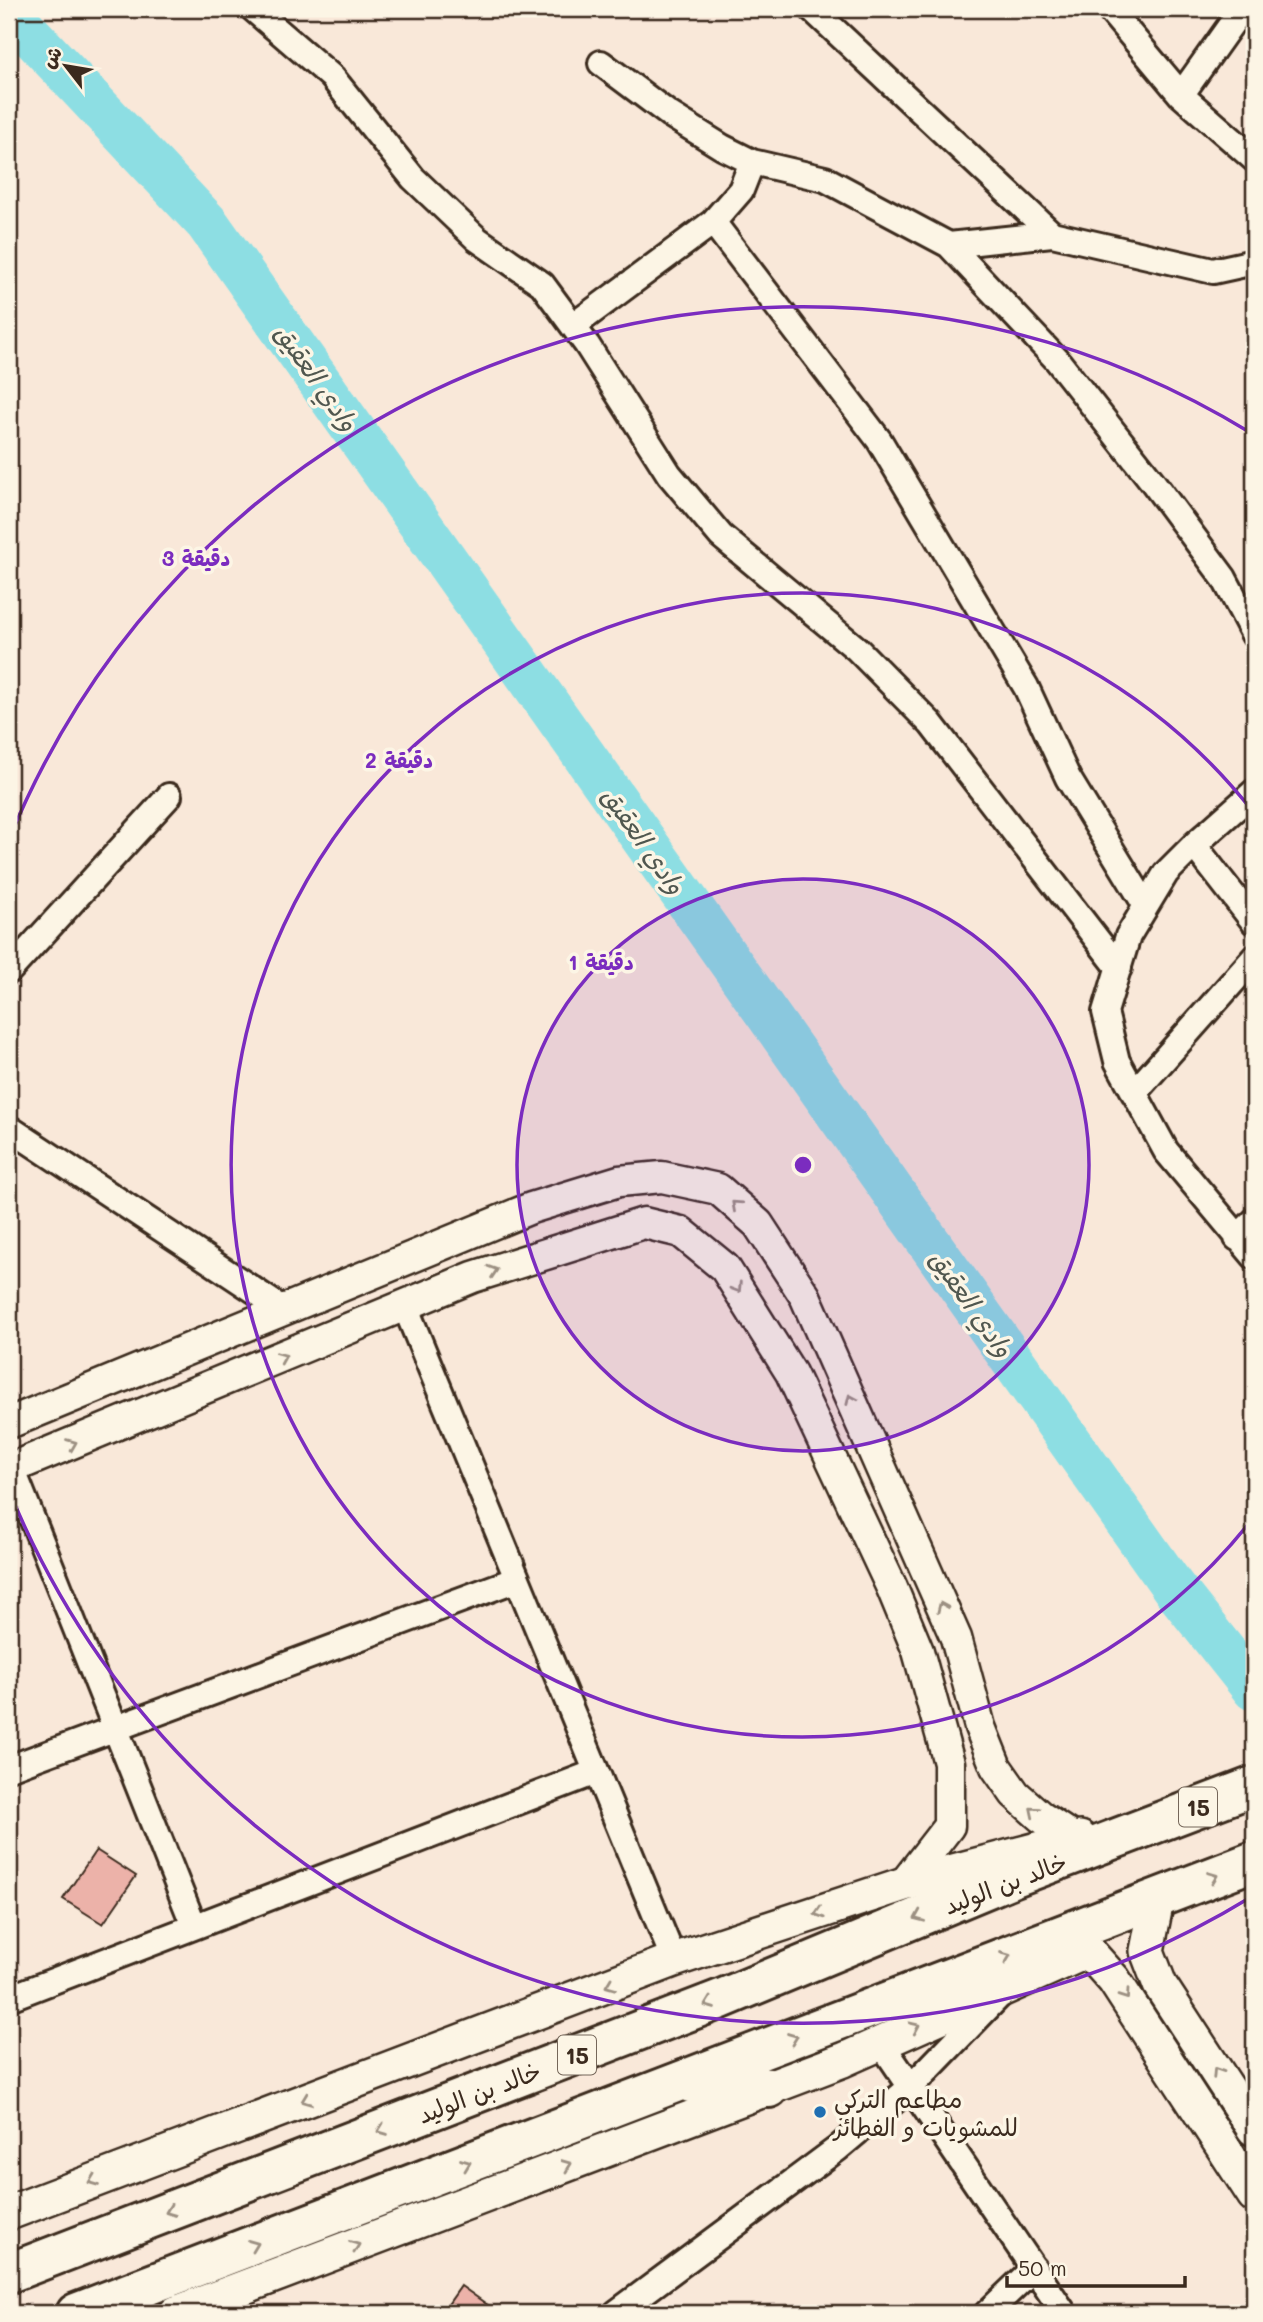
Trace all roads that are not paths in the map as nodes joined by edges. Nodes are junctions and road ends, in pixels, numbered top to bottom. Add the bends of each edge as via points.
1 (253, 9) edge
2 (812, 9) edge
3 (1109, 9) edge
4 (1242, 9) edge
5 (601, 63) dead end
6 (1181, 95) junction
7 (1254, 159) edge
8 (752, 162) junction
9 (713, 222) junction
10 (1052, 234) junction
11 (949, 246) junction
12 (1254, 262) edge
13 (573, 326) junction
14 (1254, 635) edge
15 (1254, 792) edge
16 (169, 796) dead end
17 (1194, 845) junction
18 (1146, 906) junction
19 (1254, 922) edge
20 (1254, 958) edge
21 (10, 967) edge
22 (1119, 968) junction
23 (1134, 1093) junction
24 (9, 1128) edge
25 (1246, 1230) edge
26 (1254, 1256) edge
27 (405, 1306) junction
28 (284, 1310) junction
29 (9, 1423) edge
30 (10, 1468) edge
31 (517, 1579) junction
32 (956, 1638) junction
33 (918, 1651) junction
34 (114, 1729) junction
35 (9, 1768) edge
36 (596, 1772) junction
37 (1254, 1786) edge
38 (1106, 1838) junction
39 (1254, 1861) edge
40 (904, 1885) junction
41 (1165, 1896) junction
42 (194, 1926) junction
43 (1072, 1945) junction
44 (674, 1961) junction
45 (1011, 1984) junction
46 (9, 1997) edge
47 (881, 2043) junction
48 (678, 2083) junction
49 (911, 2087) junction
50 (769, 2088) junction
51 (1254, 2129) edge
52 (1254, 2195) edge
53 (9, 2213) edge
54 (1034, 2268) junction
55 (9, 2273) edge
56 (185, 2312) edge
57 (76, 2313) edge
58 (617, 2313) edge
59 (987, 2313) edge
60 (1064, 2313) edge

1 - 13 street via 332,77 413,178 477,239 542,285
2 - 10 street
3 - 6 street
4 - 6 street
5 - 8 street via 669,114
6 - 7 street
8 - 9 street via 741,190
8 - 11 street via 825,179
9 - 13 street
9 - 18 street via 879,440 1026,687 1068,778
10 - 11 street
10 - 12 street via 1213,271
11 - 14 street via 1073,380 1224,578
13 - 22 street via 668,474 721,536 857,649 931,724
15 - 17 street
16 - 21 street
17 - 18 street via 1166,873
17 - 19 street
18 - 22 street via 1128,936
20 - 23 street
22 - 23 street via 1105,1012 1116,1061
23 - 25 street via 1166,1151
24 - 28 street
25 - 26 street
30 -> 27 street
27 - 31 street
27 -> 33 street via 473,1277 644,1223 681,1232 725,1268 791,1373
28 - 29 street
32 -> 28 street via 805,1296 758,1224 718,1189 662,1177 619,1181 531,1208
30 - 34 street
31 - 34 street
31 - 36 street
32 - 33 street
38 -> 32 street via 1041,1816 1015,1794 996,1768 980,1727
33 - 40 street via 949,1763 949,1826
34 - 35 street
34 - 42 street
36 - 42 street
36 - 44 street
37 - 38 highway, 15
38 - 40 main road
38 -> 55 highway, خالد بن الوليد / 15 via 721,1999
41 -> 39 highway
40 -> 44 main road
41 - 43 highway
51 -> 41 main road via 1160,1985 1147,1951
42 - 46 street
43 - 45 main road
48 -> 43 highway
43 -> 52 main road via 1114,1980
44 -> 53 main road
47 -> 45 main road
45 - 49 street
47 - 49 street
47 - 50 main road
48 - 50 highway
57 -> 48 highway
49 - 54 street
49 - 58 street via 837,2149
56 -> 50 main road
54 - 59 street
54 - 60 street

